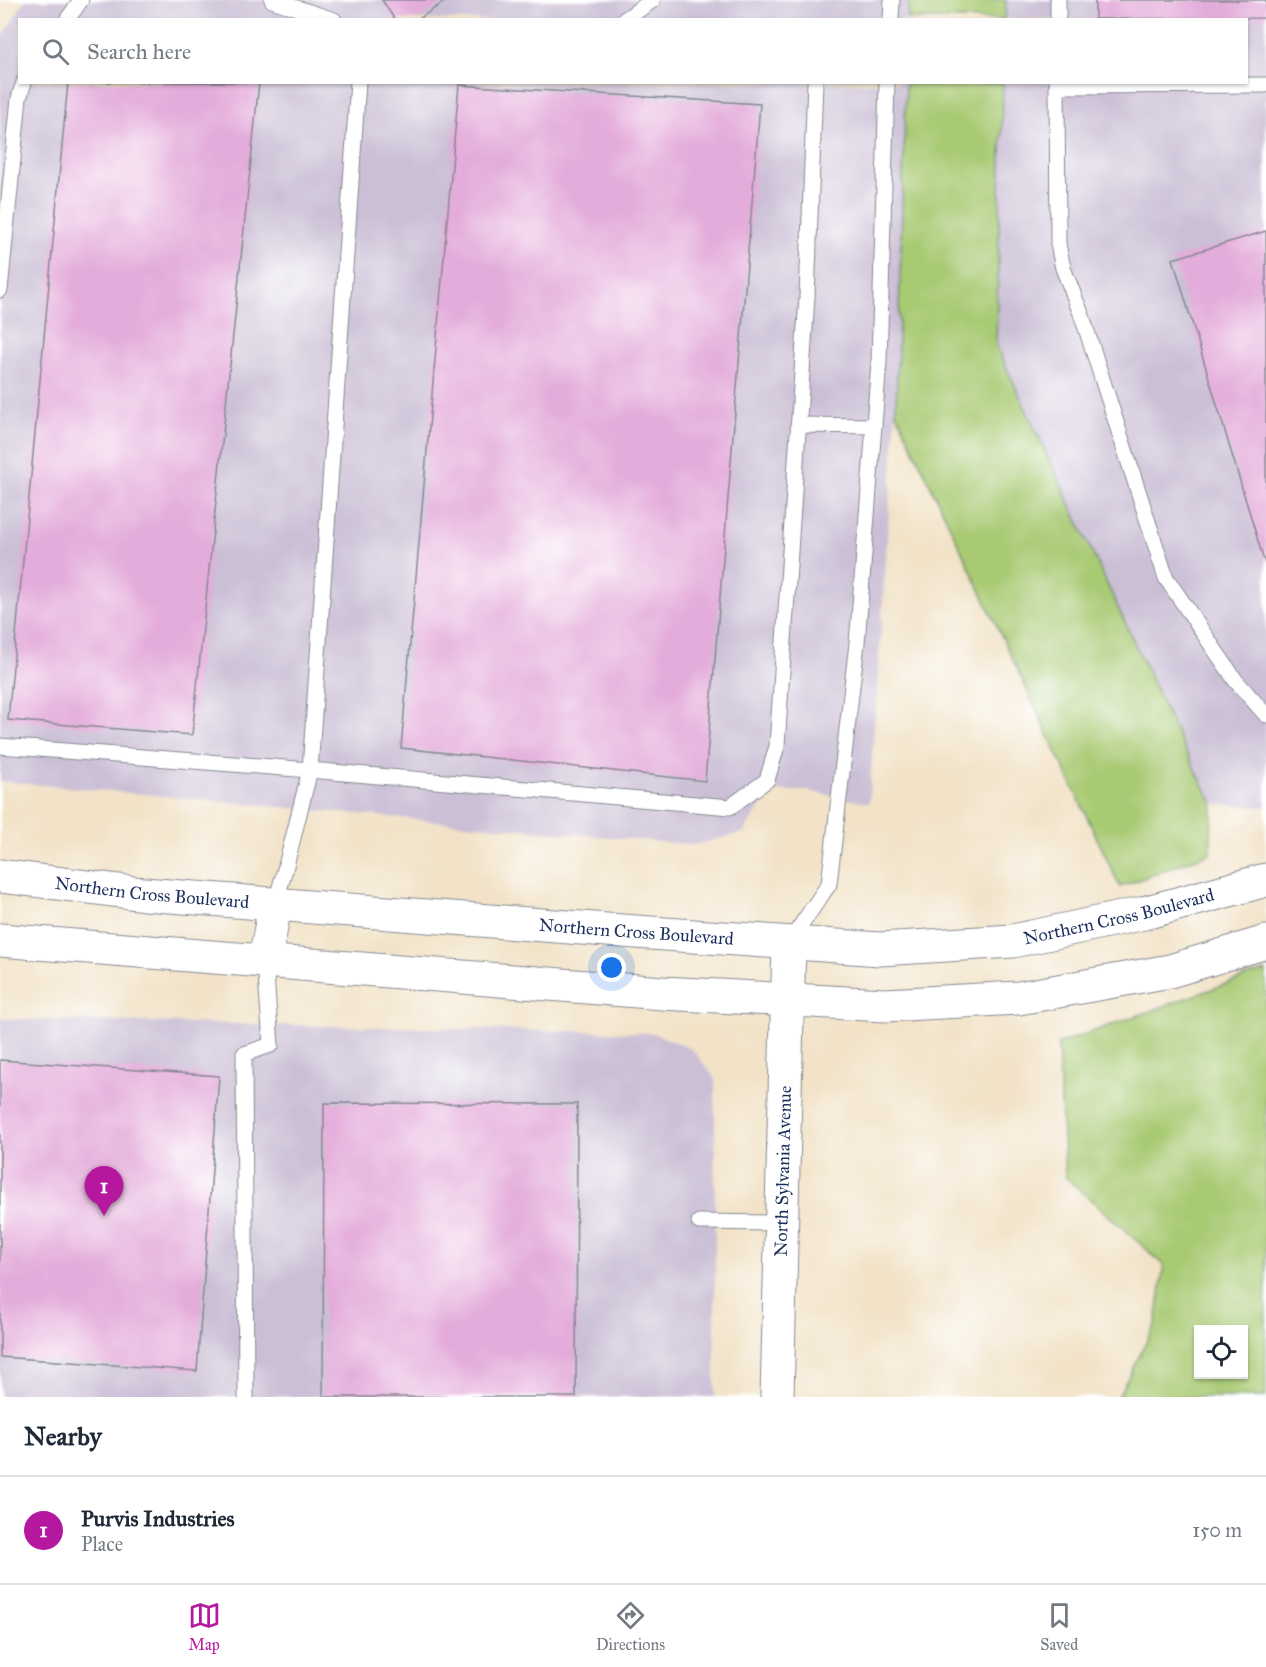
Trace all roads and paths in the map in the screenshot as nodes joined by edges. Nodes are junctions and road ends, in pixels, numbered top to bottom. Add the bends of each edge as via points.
1 (81, 0) edge
2 (272, 0) edge
3 (312, 0) edge
4 (653, 0) edge
5 (892, 0) edge
6 (1058, 0) edge
7 (68, 18) edge
8 (328, 18) edge
9 (627, 18) edge
10 (891, 18) edge
11 (1058, 18) edge
12 (23, 84) edge
13 (358, 84) edge
14 (815, 84) edge
15 (887, 84) edge
16 (1057, 84) edge
17 (1266, 85) edge
18 (0, 290) edge
19 (798, 425) junction
20 (874, 426) junction
21 (1266, 716) edge
22 (0, 746) edge
23 (310, 770) junction
24 (0, 876) edge
25 (1266, 880) edge
26 (275, 905) junction
27 (0, 940) edge
28 (1266, 942) edge
29 (789, 943) junction
30 (265, 961) junction
31 (788, 1000) junction
32 (699, 1222) dead end
33 (781, 1223) junction
34 (246, 1397) edge
35 (777, 1397) edge

1 - 7 lane
2 - 8 lane
3 - 8 lane
4 - 9 lane
5 - 10 lane
6 - 11 lane
12 - 18 lane
13 - 23 lane
14 - 19 lane
15 - 20 lane
16 - 17 lane
16 - 21 lane via 1058,244 1063,268 1166,578 1236,681
19 - 20 lane
19 - 23 lane via 777,746 767,780 730,807
20 - 29 lane via 857,643 829,884
22 - 23 lane
23 - 26 lane
24 - 26 street, Northern Cross Boulevard
25 - 29 street, Northern Cross Boulevard via 1144,913 1013,941 880,949
26 - 29 street, Northern Cross Boulevard
26 - 30 street
27 - 30 street
28 - 31 street via 1170,971 1019,998 885,1005
29 - 31 street, North Sylvania Avenue
30 - 31 street
30 - 34 lane via 271,1045 244,1054
31 - 33 street, North Sylvania Avenue
32 - 33 lane
33 - 35 street, North Sylvania Avenue

